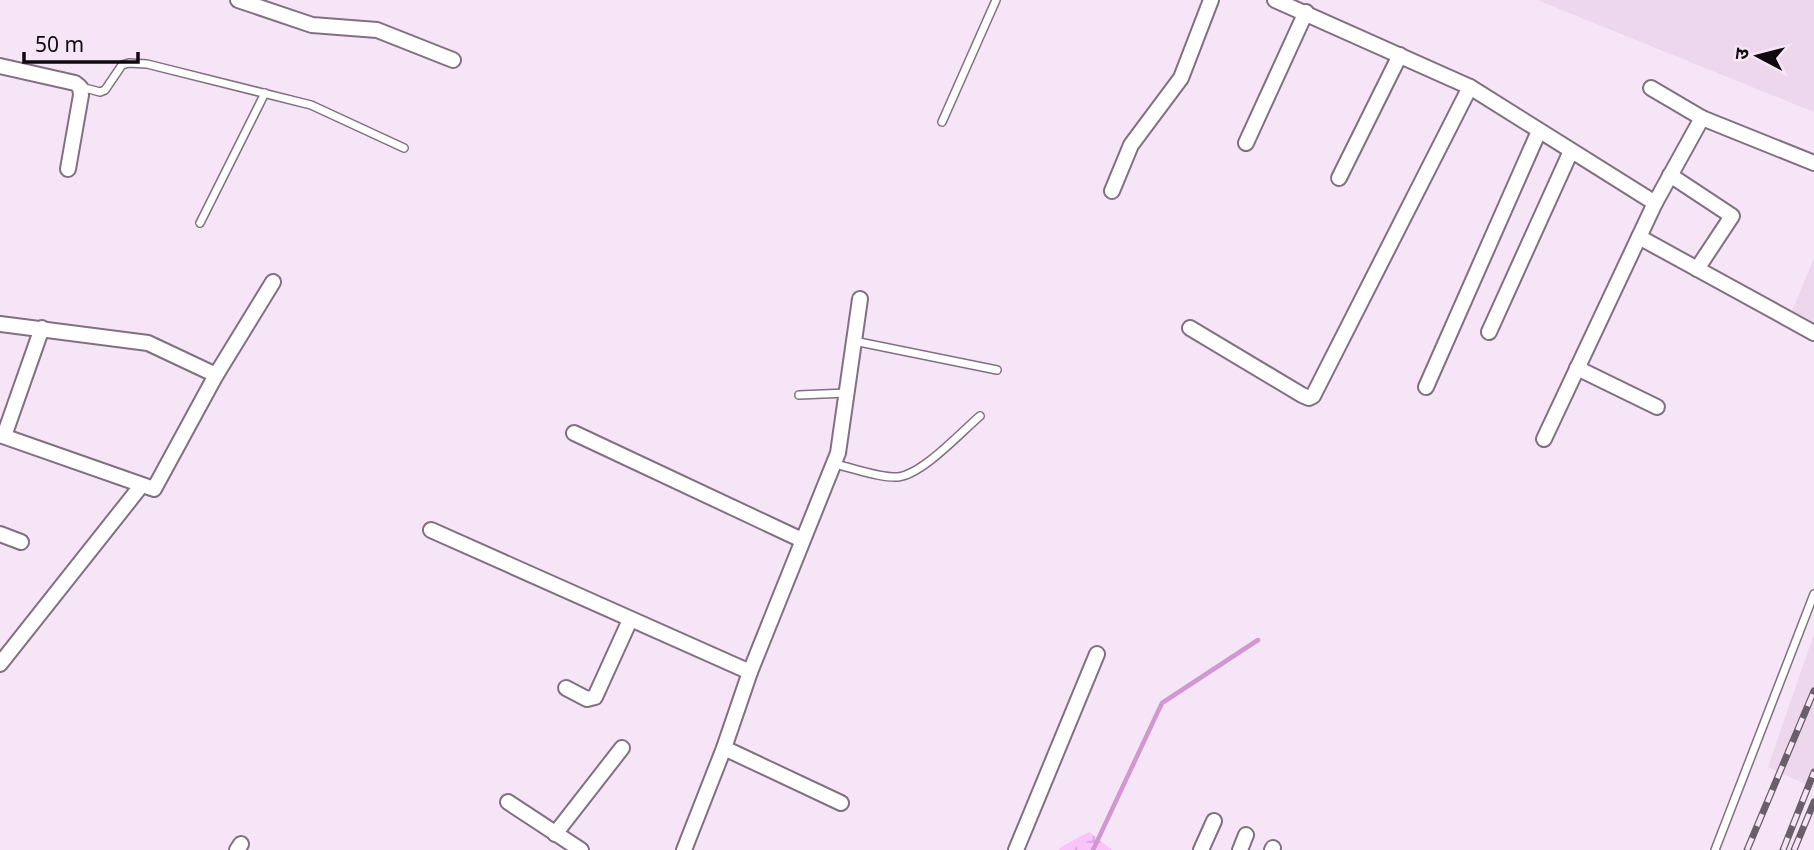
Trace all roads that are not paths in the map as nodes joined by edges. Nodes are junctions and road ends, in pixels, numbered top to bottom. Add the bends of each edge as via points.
1 (238, 0) edge
2 (996, 0) edge
3 (1211, 0) edge
4 (1275, 0) edge
5 (1306, 12) junction
6 (1400, 55) junction
7 (453, 60) dead end
8 (0, 66) edge
9 (80, 87) junction
10 (1470, 87) junction
11 (1651, 88) dead end
12 (265, 93) junction
13 (1702, 118) junction
14 (942, 122) dead end
15 (1539, 131) junction
16 (1246, 143) dead end
17 (404, 148) dead end
18 (1571, 151) junction
19 (1814, 163) edge
20 (68, 169) dead end
21 (1670, 175) junction
22 (1339, 178) dead end
23 (1112, 191) dead end
24 (1655, 203) junction
25 (200, 223) dead end
26 (1639, 237) junction
27 (1698, 269) junction
28 (273, 282) dead end
29 (860, 299) dead end
30 (0, 324) edge
31 (42, 328) junction
32 (1190, 328) dead end
33 (1489, 332) dead end
34 (1814, 333) edge
35 (855, 341) junction
36 (1577, 368) junction
37 (998, 370) dead end
38 (216, 375) junction
39 (1426, 387) dead end
40 (848, 393) junction
41 (799, 395) dead end
42 (1657, 407) dead end
43 (980, 416) dead end
44 (574, 433) dead end
45 (2, 435) edge
46 (1544, 439) dead end
47 (834, 464) junction
48 (141, 486) junction
49 (431, 530) dead end
50 (0, 534) edge
51 (802, 540) junction
52 (21, 542) dead end
53 (1814, 594) edge
54 (630, 620) junction
55 (1097, 654) dead end
56 (0, 664) edge
57 (750, 672) junction
58 (566, 688) dead end
59 (622, 748) dead end
60 (724, 748) junction
61 (508, 802) dead end
62 (841, 803) dead end
63 (1214, 821) dead end
64 (555, 834) junction
65 (1246, 835) dead end
66 (581, 850) edge
67 (684, 850) edge
68 (1016, 850) edge
69 (1201, 850) edge
70 (1240, 850) edge
71 (1715, 850) edge

1 - 7 street via 312,25 377,30
2 - 14 lane
3 - 23 street via 1181,78 1131,145
4 - 5 street
5 - 6 street
5 - 16 street
6 - 10 street
6 - 22 street
8 - 9 street
9 - 12 lane via 105,90 122,65 130,63
9 - 20 street
10 - 15 street
10 - 32 street via 1313,396 1302,395
11 - 13 street
12 - 17 lane via 311,105
12 - 25 lane
13 - 19 street
13 - 21 street
15 - 18 street
15 - 39 street
18 - 24 street
18 - 33 street
21 - 24 street
21 - 27 street via 1732,216
24 - 26 street
26 - 27 street
26 - 36 street
27 - 34 street
28 - 38 street
29 - 35 street
30 - 31 street
31 - 38 street via 148,343
31 - 45 street
35 - 37 lane
35 - 40 street
36 - 42 street
36 - 46 street
38 - 48 street via 156,487
40 - 41 lane
40 - 47 street
43 - 47 lane via 908,475 895,477
44 - 51 street
45 - 48 street
47 - 51 street
48 - 56 street
49 - 54 street
50 - 52 street
51 - 57 street
53 - 71 lane
54 - 57 street
54 - 58 street via 595,696 587,699
55 - 68 street
57 - 60 street
59 - 64 street
60 - 62 street
60 - 67 street
61 - 64 street
63 - 69 street
64 - 66 street
65 - 70 street

